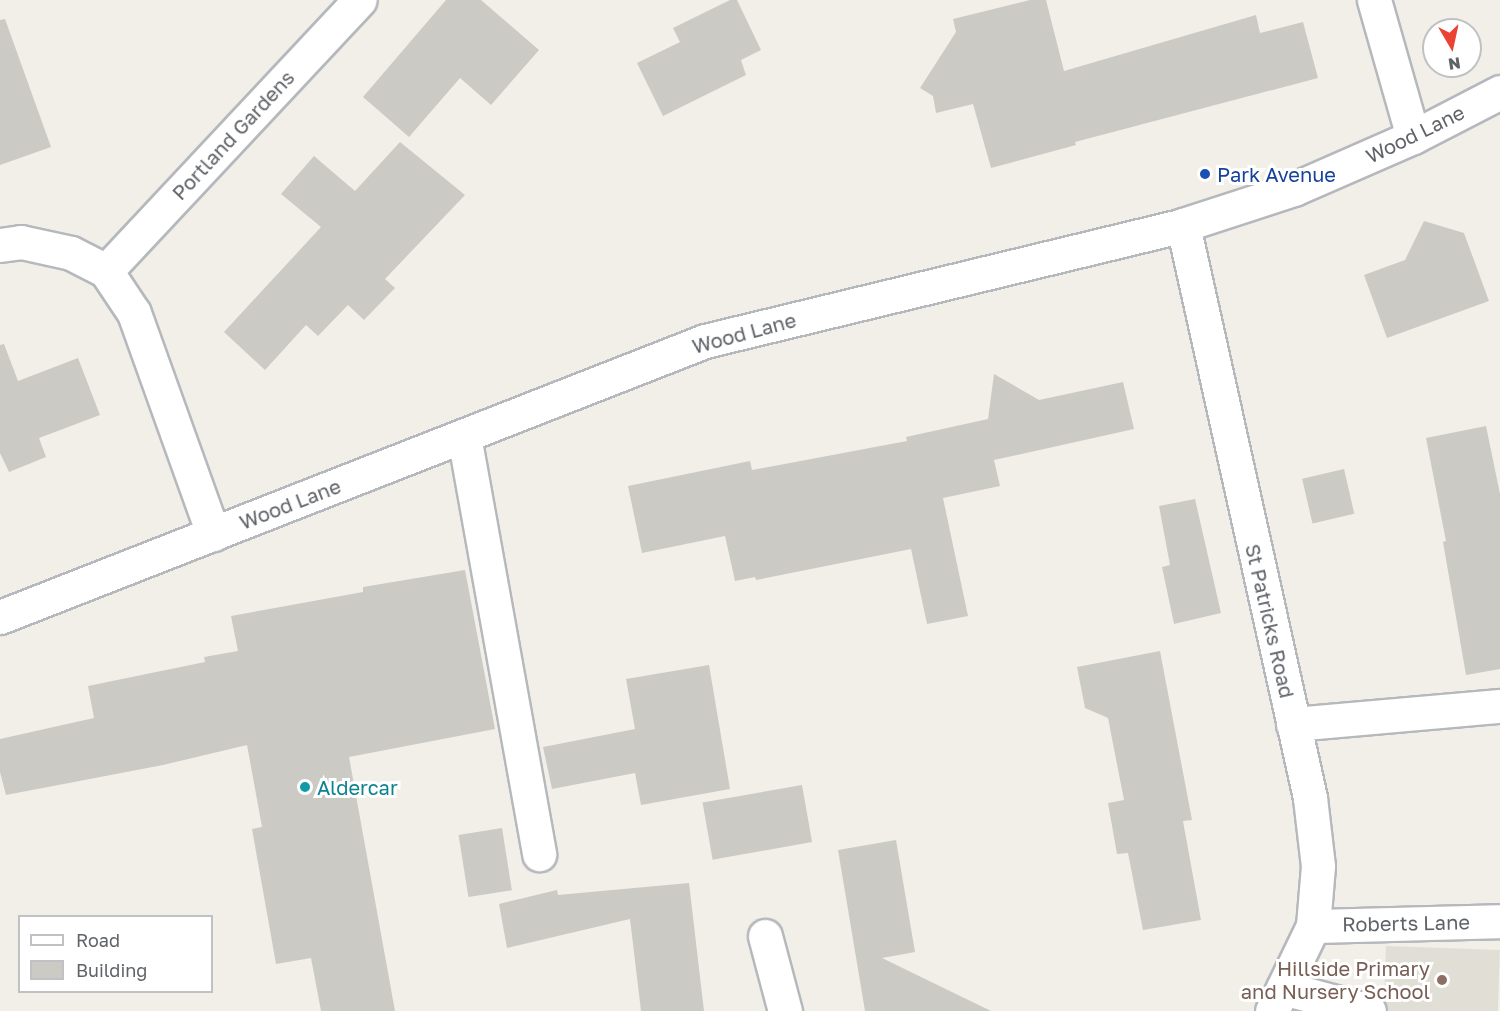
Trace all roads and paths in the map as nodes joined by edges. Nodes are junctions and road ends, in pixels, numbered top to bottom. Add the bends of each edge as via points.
1 (360, 0) edge
2 (1374, 0) edge
3 (1500, 92) edge
4 (1413, 137) junction
5 (1183, 225) junction
6 (0, 245) edge
7 (106, 271) junction
8 (464, 436) junction
9 (213, 534) junction
10 (0, 617) edge
11 (1500, 706) edge
12 (1293, 724) junction
13 (539, 854) dead end
14 (1500, 921) edge
15 (1313, 926) junction
16 (765, 936) dead end
17 (1277, 1000) edge
18 (785, 1011) edge
19 (1369, 1011) edge

1 - 7 street, Portland Gardens
2 - 4 street
3 - 4 street, Wood Lane
4 - 5 street, Wood Lane via 1294,189
5 - 8 street, Wood Lane via 705,341
5 - 12 street, St Patricks Road
6 - 7 street via 21,242 71,253
7 - 9 street via 134,313
8 - 9 street, Wood Lane
8 - 13 street
9 - 10 street, Wood Lane
11 - 12 street
12 - 15 street, St Patricks Road via 1310,798 1318,866
14 - 15 street, Roberts Lane
15 - 17 street, St Patricks Road
16 - 18 street
17 - 19 street

